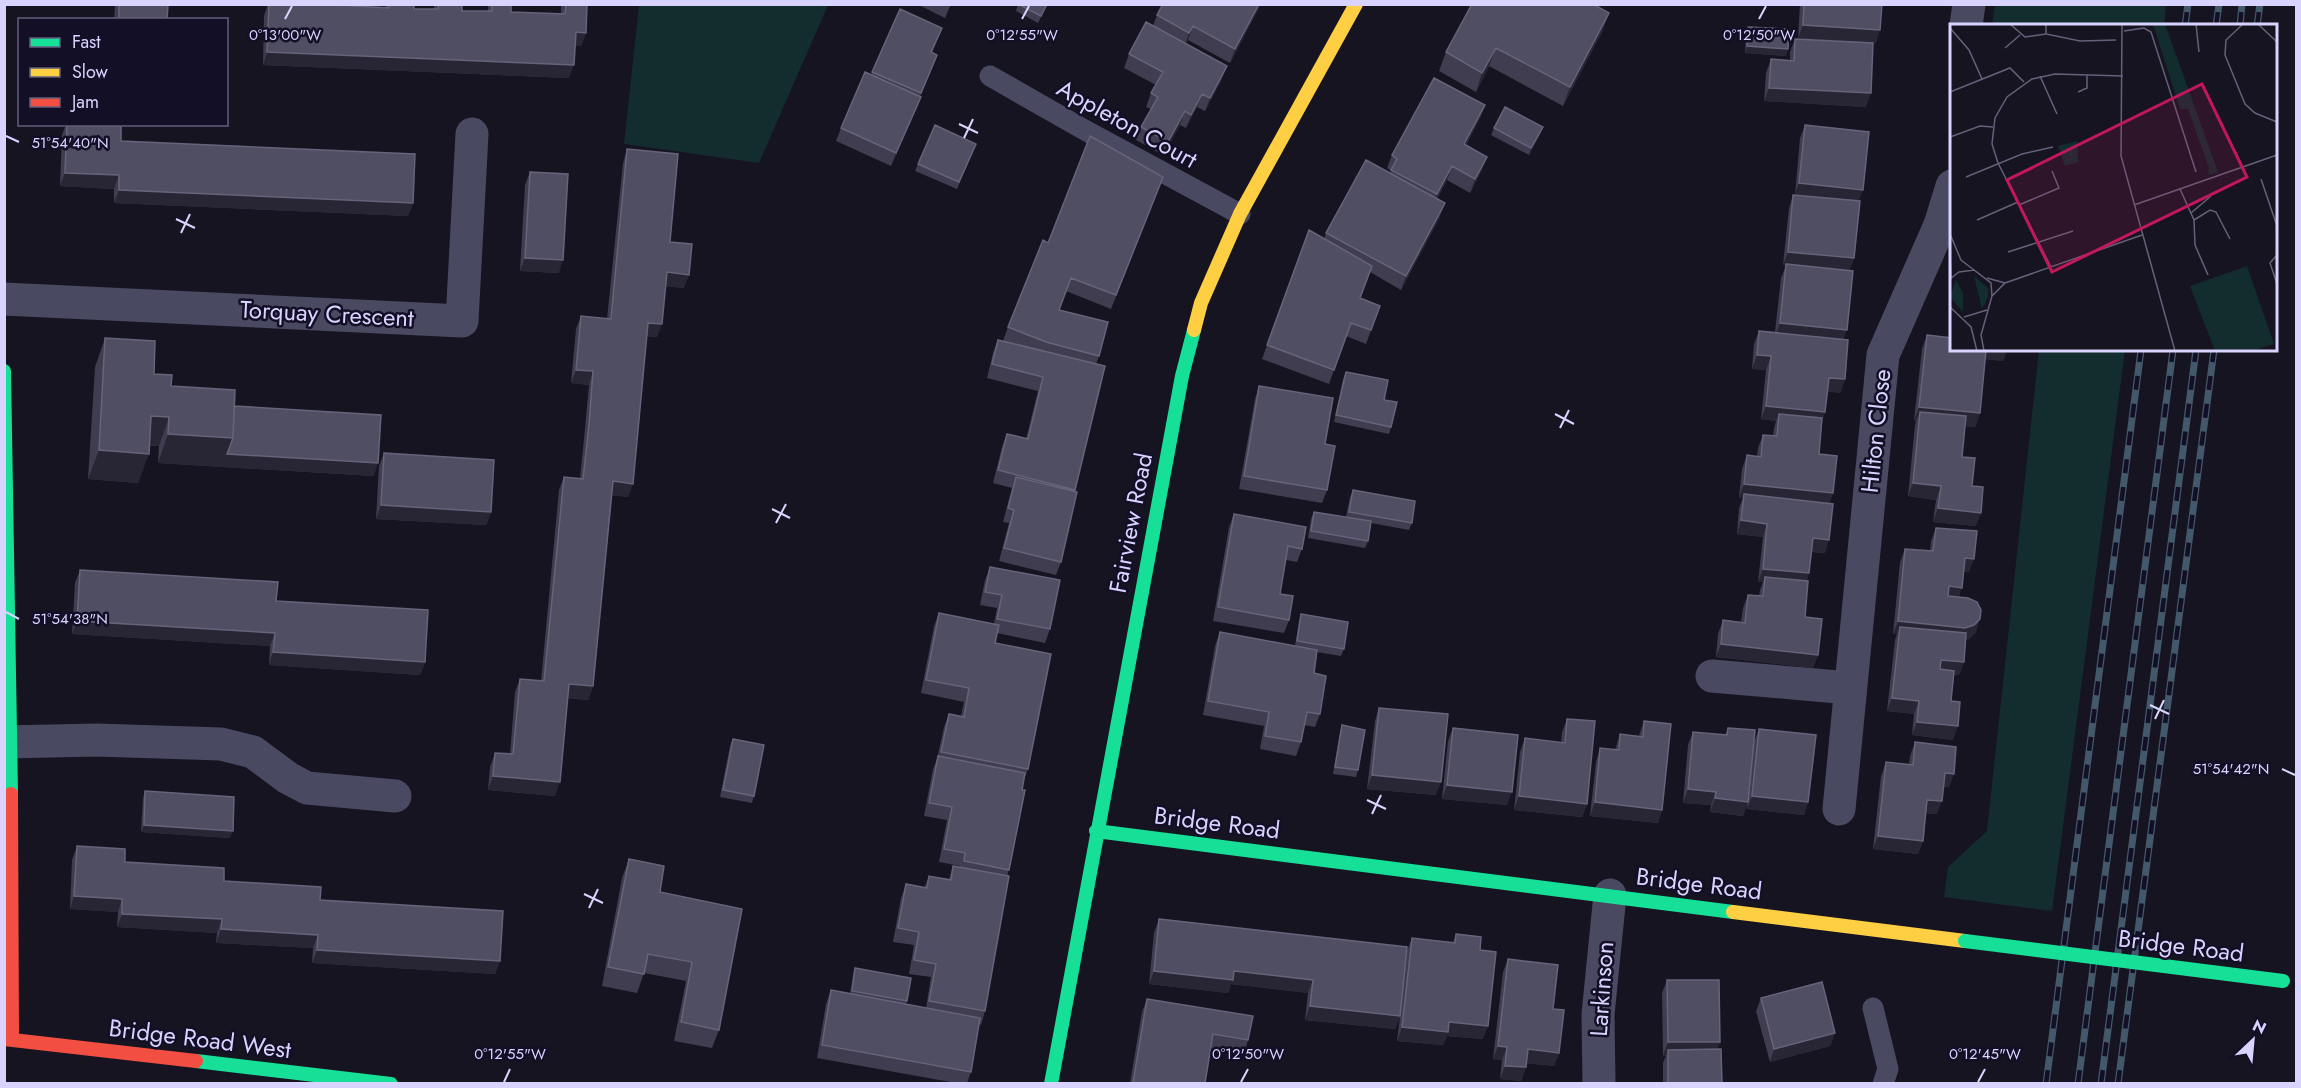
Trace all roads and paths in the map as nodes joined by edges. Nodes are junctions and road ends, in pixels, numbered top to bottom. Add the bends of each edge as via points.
1 (1356, 4) edge
2 (1969, 4) edge
3 (1966, 24) edge
4 (990, 76) dead end
5 (472, 134) dead end
6 (1950, 192) edge
7 (1240, 214) junction
8 (4, 299) edge
9 (4, 370) edge
10 (1712, 675) dead end
11 (1850, 688) junction
12 (8, 742) edge
13 (395, 796) dead end
14 (1839, 809) dead end
15 (1096, 831) junction
16 (1610, 895) junction
17 (2290, 982) edge
18 (1873, 1008) dead end
19 (8, 1039) edge
20 (212, 1074) edge
21 (391, 1083) edge
22 (1051, 1083) edge
23 (1599, 1083) edge
24 (1883, 1083) edge

1 - 7 street, Fairview Road
2 - 3 street
4 - 7 lane, Appleton Court
5 - 8 street, Torquay Crescent via 462,321
6 - 11 street, Hilton Close via 1940,225 1883,355
7 - 15 street, Fairview Road via 1201,303 1182,376
9 - 12 street via 9,548
10 - 11 street
11 - 14 street, Hilton Close
12 - 13 street via 221,744 253,752 307,788
12 - 19 street
15 - 16 street, Bridge Road
15 - 22 street, Fairview Road
16 - 17 street, Bridge Road, bridge
16 - 23 street, Larkinson via 1598,1014
18 - 24 lane via 1888,1069
19 - 20 street, Bridge Road West
20 - 21 street, Bridge Road West

